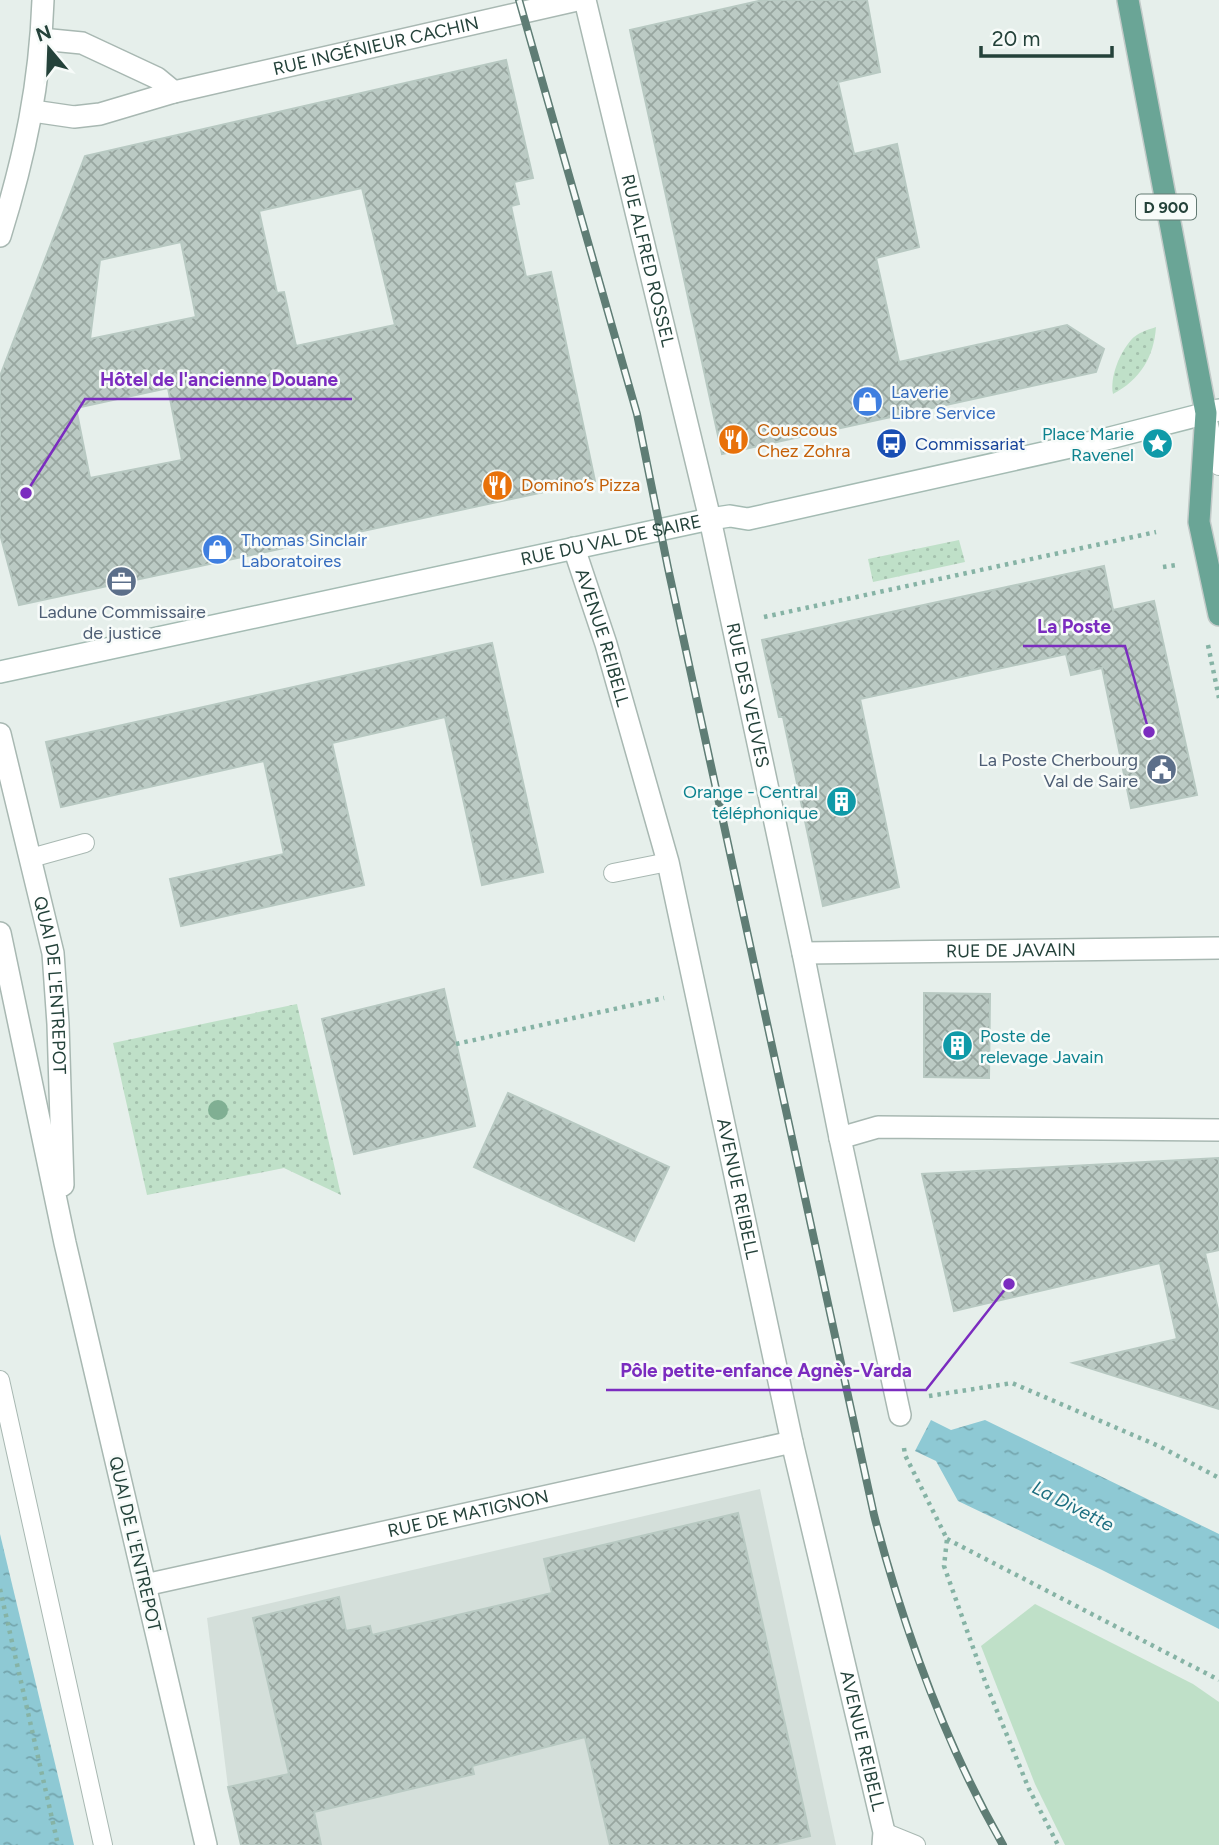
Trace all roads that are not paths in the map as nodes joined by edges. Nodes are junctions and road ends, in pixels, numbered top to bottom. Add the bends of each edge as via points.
1 (43, 0) edge
2 (577, 0) edge
3 (585, 0) edge
4 (1128, 0) edge
5 (41, 39) junction
6 (174, 92) junction
7 (33, 111) junction
8 (0, 236) edge
9 (1212, 412) edge
10 (1219, 435) edge
11 (1219, 466) edge
12 (710, 519) junction
13 (575, 548) junction
14 (1219, 615) edge
15 (0, 672) edge
16 (0, 734) edge
17 (85, 843) dead end
18 (32, 858) junction
19 (668, 862) junction
20 (613, 873) dead end
21 (0, 933) edge
22 (1219, 947) edge
23 (803, 953) junction
24 (1219, 1130) edge
25 (839, 1138) junction
26 (65, 1243) junction
27 (0, 1380) edge
28 (899, 1408) road end
29 (792, 1442) junction
30 (145, 1585) junction
31 (884, 1839) edge
32 (103, 1845) edge
33 (206, 1845) edge
34 (916, 1845) edge

1 - 5 street
2 - 6 street, RUE INGÉNIEUR CACHIN
3 - 12 street, RUE ALFRED ROSSEL
4 - 9 main road, D 900
5 - 6 street via 82,43 157,78
5 - 7 street
6 - 7 street, RUE INGÉNIEUR CACHIN via 100,114 74,117
7 - 8 street
9 - 10 main road, D 900
9 - 11 lane
9 - 12 street, RUE DU VAL DE SAIRE via 748,519
9 - 14 main road, D 900 via 1199,522
12 - 13 street, RUE DU VAL DE SAIRE
12 - 23 street, RUE DES VEUVES
13 - 15 street, RUE DU VAL DE SAIRE
13 - 19 street, AVENUE REIBELL
16 - 18 street, QUAI DE L'ENTREPOT
17 - 18 lane
18 - 26 street, QUAI DE L'ENTREPOT via 53,953
19 - 20 lane
19 - 29 street, AVENUE REIBELL
21 - 26 street, QUAI DE L'ENTREPOT
22 - 23 street, RUE DE JAVAIN
23 - 25 street, RUE DES VEUVES
24 - 25 street via 878,1127
25 - 28 street, RUE DES VEUVES
26 - 30 street, QUAI DE L'ENTREPOT
27 - 32 lane
29 - 30 street, RUE DE MATIGNON
29 - 31 street, AVENUE REIBELL
30 - 33 street, QUAI DE L'ENTREPOT
31 - 34 lane

